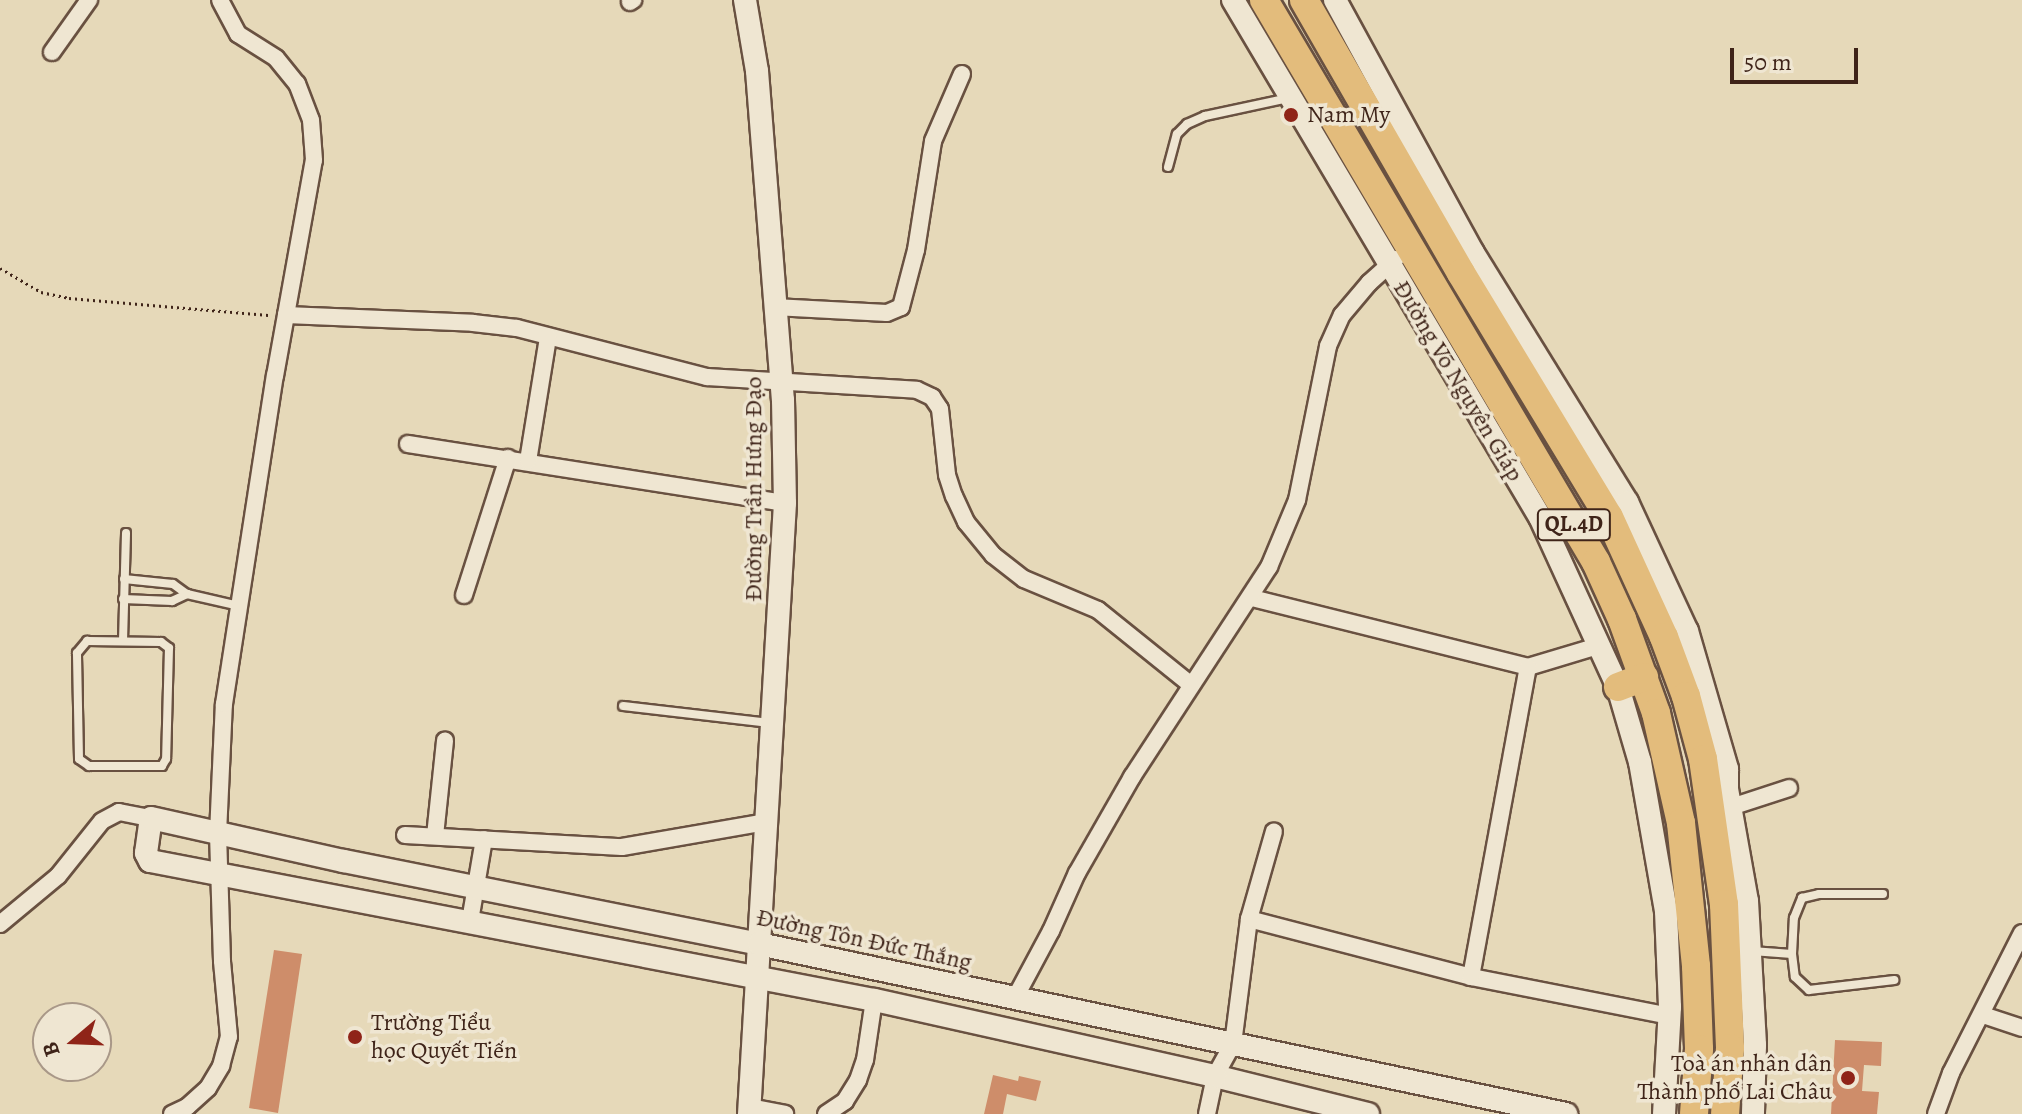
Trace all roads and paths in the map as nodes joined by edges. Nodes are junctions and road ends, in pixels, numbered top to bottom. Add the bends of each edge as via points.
1 (89, 0) edge
2 (220, 0) edge
3 (745, 0) edge
4 (1233, 0) edge
5 (1264, 0) edge
6 (1304, 0) edge
7 (1335, 0) edge
8 (52, 52) dead end
9 (962, 74) dead end
10 (1288, 98) junction
11 (1168, 167) dead end
12 (1399, 257) junction
13 (0, 268) edge
14 (774, 307) junction
15 (286, 315) junction
16 (548, 337) junction
17 (781, 383) junction
18 (408, 444) dead end
19 (508, 458) junction
20 (528, 461) junction
21 (785, 503) junction
22 (126, 533) dead end
23 (124, 579) junction
24 (187, 594) junction
25 (464, 595) dead end
26 (1252, 598) junction
27 (123, 599) junction
28 (240, 606) junction
29 (1676, 634) junction
30 (123, 641) junction
31 (1601, 645) junction
32 (1528, 667) junction
33 (1631, 682) junction
34 (1190, 684) junction
35 (623, 706) dead end
36 (771, 723) junction
37 (445, 741) dead end
38 (1789, 788) dead end
39 (1731, 807) junction
40 (151, 818) junction
41 (767, 822) junction
42 (1274, 831) dead end
43 (218, 834) junction
44 (405, 835) dead end
45 (435, 836) junction
46 (484, 839) junction
47 (221, 876) junction
48 (476, 889) junction
49 (1883, 894) dead end
50 (1249, 919) junction
51 (470, 921) junction
52 (0, 924) edge
53 (2022, 933) edge
54 (759, 944) junction
55 (1751, 951) junction
56 (1792, 954) junction
57 (1471, 977) junction
58 (758, 979) junction
59 (1894, 980) dead end
60 (1015, 998) junction
61 (874, 1000) junction
62 (1983, 1015) junction
63 (1670, 1016) junction
64 (2022, 1028) edge
65 (1233, 1044) junction
66 (1215, 1076) junction
67 (750, 1111) edge
68 (172, 1114) edge
69 (785, 1114) edge
70 (826, 1114) edge
71 (1207, 1114) edge
72 (1368, 1114) edge
73 (1566, 1114) edge
74 (1664, 1114) edge
75 (1694, 1114) edge
76 (1725, 1114) edge
77 (1753, 1114) edge
78 (1936, 1114) edge

1 - 8 street
2 - 15 street via 246,42 287,67 311,120 314,160
3 - 14 street, Đường Trần Hưng Đạo via 757,71
4 - 10 street, Đường Võ Nguyên Giáp
5 - 12 highway, Đường Võ Nguyên Giáp / QL.4D
6 - 29 highway, QL.4D
7 - 29 street via 1473,253 1627,502
9 - 14 street via 933,141 901,307 887,313
10 - 11 lane via 1187,124 1177,134
10 - 12 street, Đường Võ Nguyên Giáp
12 - 26 street via 1342,315 1328,346 1297,500
12 - 31 street, Đường Võ Nguyên Giáp via 1540,517
12 - 33 highway, Đường Võ Nguyên Giáp / QL.4D via 1596,562
13 - 15 path via 41,292 69,298
14 - 17 street, Đường Trần Hưng Đạo
15 - 16 street via 473,323
15 - 28 street
16 - 17 street via 707,377
16 - 20 street
17 - 21 street, Đường Trần Hưng Đạo
17 - 34 street via 917,390 932,397 940,409 954,496 966,522 993,555 1024,579 1098,610
18 - 19 street
19 - 20 street
19 - 25 street
20 - 21 street
21 - 36 street, Đường Trần Hưng Đạo
22 - 23 lane
23 - 24 lane via 173,584
23 - 27 lane
24 - 27 lane via 172,601
24 - 28 lane
26 - 32 street
26 - 34 street
27 - 30 lane
28 - 43 street via 224,704
29 - 39 street via 1727,769
29 - 76 highway, QL.4D via 1703,759 1724,904 1730,1048
30 - 30 lane via 87,641 78,648 77,754 89,766 158,768 166,759 170,653 161,642
31 - 32 street
31 - 33 street, Đường Võ Nguyên Giáp
32 - 57 street
33 - 63 street, Đường Võ Nguyên Giáp via 1664,896
33 - 75 highway, Đường Võ Nguyên Giáp / QL.4D via 1669,760 1685,852 1699,1049
34 - 60 street via 1097,837
35 - 36 lane
36 - 41 street, Đường Trần Hưng Đạo
37 - 45 street
38 - 39 street
39 - 55 street
40 - 43 street, Đường Tôn Đức Thắng
40 - 47 street via 146,853 150,861
40 - 52 street via 130,811 111,814 58,876
41 - 46 street via 622,847
41 - 54 street, Đường Trần Hưng Đạo
42 - 50 street
43 - 47 street
43 - 48 street, Đường Tôn Đức Thắng
44 - 45 street
45 - 46 street
46 - 48 street
47 - 51 street
47 - 68 street via 222,961 230,1025 226,1053 208,1088
48 - 51 street
48 - 54 street, Đường Tôn Đức Thắng
49 - 56 lane via 1802,898 1794,918
50 - 57 street
50 - 65 street
51 - 58 street
53 - 62 street
54 - 58 street, Đường Trần Hưng Đạo
54 - 60 street, Đường Tôn Đức Thắng
55 - 56 lane
55 - 77 street
56 - 59 lane via 1795,977 1809,990
57 - 63 street
58 - 61 street
58 - 67 street, Đường Trần Hưng Đạo
60 - 65 street, Đường Tôn Đức Thắng
61 - 66 street
61 - 70 street via 858,1080 845,1101
62 - 64 street
62 - 78 street via 1951,1073
63 - 74 street, Đường Võ Nguyên Giáp
65 - 66 street
65 - 73 street, Đường Tôn Đức Thắng
66 - 71 street
66 - 72 street
67 - 69 street

